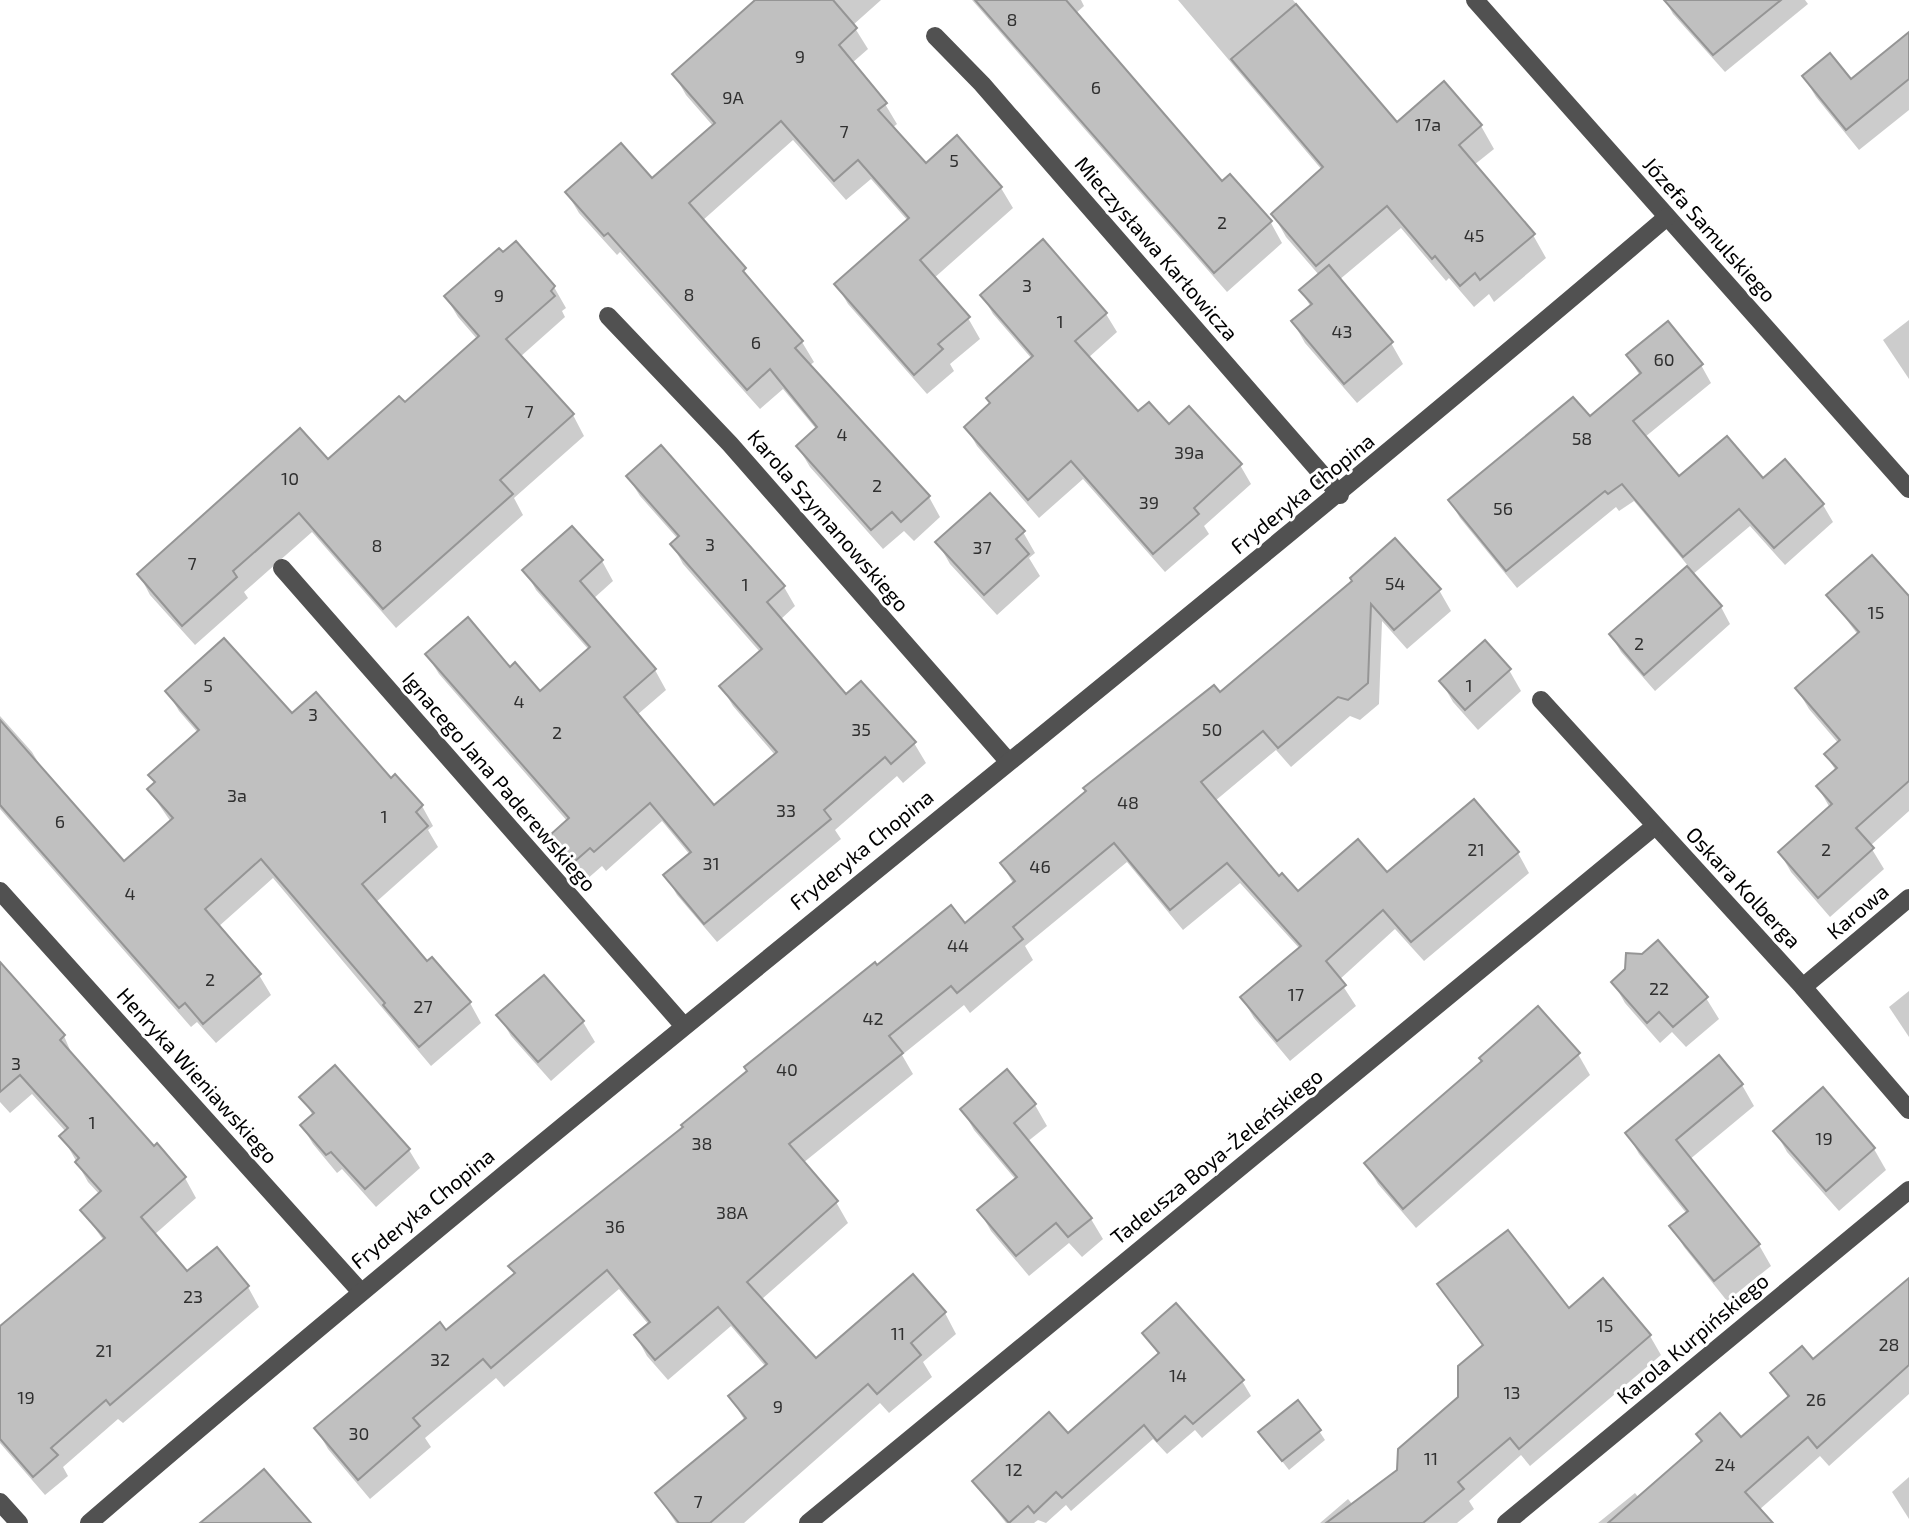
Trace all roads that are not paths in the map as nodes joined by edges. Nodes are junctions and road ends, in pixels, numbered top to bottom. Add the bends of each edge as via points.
1 (1475, 0) edge
2 (935, 36) dead end
3 (1667, 217) junction
4 (608, 316) dead end
5 (1909, 489) edge
6 (1339, 495) junction
7 (282, 568) dead end
8 (1541, 700) dead end
9 (1008, 761) junction
10 (1655, 826) junction
11 (0, 891) edge
12 (1909, 898) edge
13 (1803, 987) junction
14 (683, 1025) junction
15 (1909, 1110) edge
16 (1909, 1190) edge
17 (360, 1291) junction
18 (0, 1502) edge
19 (19, 1523) edge
20 (89, 1523) edge
21 (808, 1523) edge
22 (1506, 1523) edge

1 - 3 street, Józefa Samulskiego
2 - 6 street, Mieczysława Karłowicza via 982,84
3 - 5 street, Józefa Samulskiego
3 - 6 street, Fryderyka Chopina
4 - 9 street, Karola Szymanowskiego via 730,444
6 - 9 street, Fryderyka Chopina
7 - 14 street, Ignacego Jana Paderewskiego
8 - 10 street, Oskara Kolberga
9 - 14 street, Fryderyka Chopina
10 - 13 street, Oskara Kolberga
10 - 21 street, Tadeusza Boya-Żeleńskiego
11 - 17 street, Henryka Wieniawskiego
12 - 13 street, Karowa
13 - 15 street, Oskara Kolberga
14 - 17 street, Fryderyka Chopina
16 - 22 street, Karola Kurpińskiego
17 - 20 street, Fryderyka Chopina
18 - 19 street

